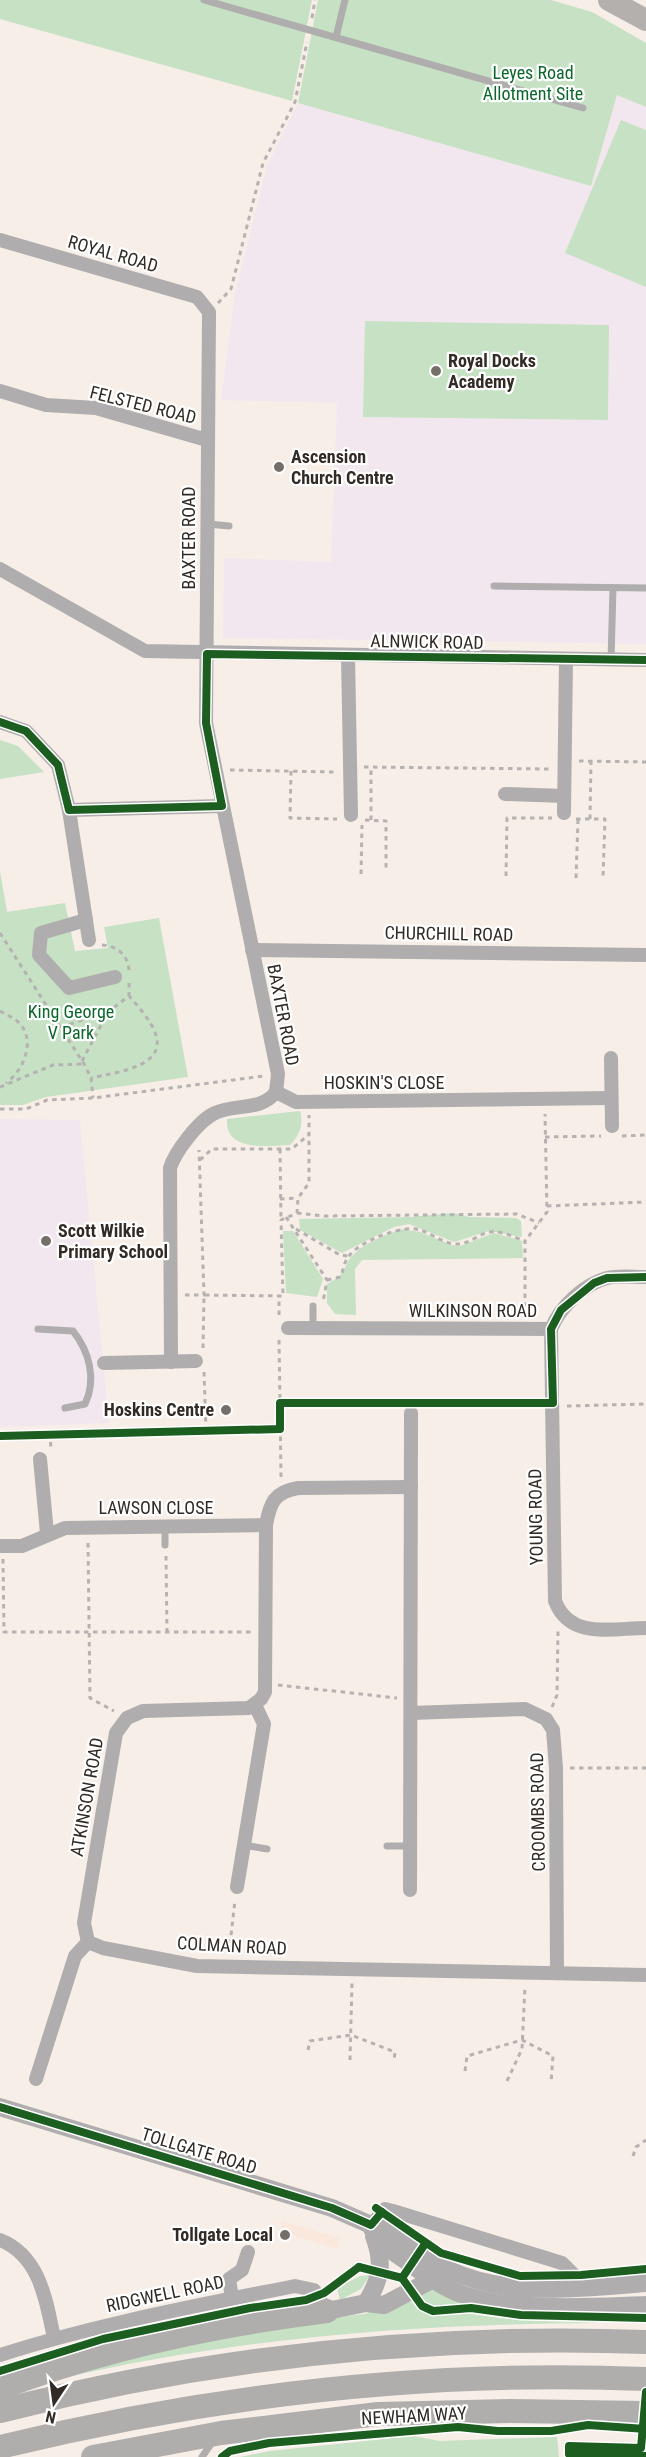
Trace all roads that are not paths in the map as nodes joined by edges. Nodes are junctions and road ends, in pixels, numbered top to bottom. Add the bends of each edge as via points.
1 (204, 0) edge
2 (345, 0) edge
3 (609, 0) edge
4 (646, 20) edge
5 (336, 37) junction
6 (583, 108) dead end
7 (0, 240) edge
8 (209, 312) joint
9 (0, 391) edge
10 (207, 440) junction
11 (208, 524) junction
12 (229, 526) dead end
13 (0, 569) edge
14 (494, 586) dead end
15 (613, 588) junction
16 (646, 588) edge
17 (207, 654) junction
18 (348, 656) junction
19 (566, 659) junction
20 (611, 660) junction
21 (646, 660) edge
22 (0, 722) edge
23 (505, 794) dead end
24 (564, 796) junction
25 (222, 806) junction
26 (69, 810) junction
27 (564, 813) dead end
28 (357, 818) road end
29 (86, 920) junction
30 (89, 940) dead end
31 (252, 950) junction
32 (646, 955) edge
33 (115, 977) dead end
34 (611, 1058) dead end
35 (276, 1092) junction
36 (612, 1098) junction
37 (612, 1126) dead end
38 (646, 1277) edge
39 (313, 1305) road end
40 (313, 1328) junction
41 (38, 1329) dead end
42 (551, 1329) junction
43 (283, 1332) road end
44 (201, 1358) road end
45 (171, 1362) junction
46 (97, 1363) junction
47 (64, 1408) dead end
48 (411, 1413) dead end
49 (40, 1460) dead end
50 (411, 1487) junction
51 (165, 1525) junction
52 (266, 1525) junction
53 (47, 1533) junction
54 (165, 1545) road end
55 (1, 1546) edge
56 (646, 1628) edge
57 (255, 1705) junction
58 (411, 1713) junction
59 (244, 1845) junction
60 (387, 1846) dead end
61 (410, 1846) junction
62 (267, 1849) dead end
63 (237, 1887) road end
64 (410, 1890) dead end
65 (88, 1942) junction
66 (557, 1973) junction
67 (646, 1975) edge
68 (36, 2079) dead end
69 (0, 2107) edge
70 (372, 2230) junction
71 (0, 2240) edge
72 (248, 2252) dead end
73 (442, 2274) junction
74 (646, 2283) edge
75 (579, 2289) junction
76 (232, 2298) junction
77 (366, 2303) junction
78 (646, 2305) edge
79 (327, 2311) junction
80 (54, 2338) junction
81 (646, 2342) edge
82 (0, 2355) edge
83 (646, 2379) edge
84 (0, 2388) edge
85 (0, 2411) edge
86 (646, 2413) edge
87 (221, 2433) junction
88 (0, 2447) edge
89 (147, 2453) edge
90 (93, 2457) edge
91 (202, 2457) edge

1 - 5 lane
2 - 5 lane
3 - 4 main road
5 - 6 lane
7 - 8 street, ROYAL ROAD via 197,297
8 - 10 street, BAXTER ROAD
9 - 10 street, FELSTED ROAD via 46,405 96,408
10 - 11 street, BAXTER ROAD
11 - 12 lane
11 - 17 street, BAXTER ROAD
13 - 17 street, ALNWICK ROAD via 145,651
14 - 15 lane
15 - 16 lane
15 - 20 lane
17 - 18 street, ALNWICK ROAD
17 - 25 street, BAXTER ROAD via 206,723
18 - 19 street, ALNWICK ROAD
18 - 28 street, ALNWICK ROAD via 350,770
19 - 20 street, ALNWICK ROAD
19 - 24 street
20 - 21 street, ALNWICK ROAD
22 - 26 street via 26,731 58,765
23 - 24 street
24 - 27 street
25 - 26 street
25 - 31 street, BAXTER ROAD
26 - 29 street
29 - 30 street
29 - 33 street via 40,933 39,955 69,988
31 - 32 street, CHURCHILL ROAD
31 - 35 street, BAXTER ROAD via 278,1074
34 - 36 street
35 - 36 street, HOSKIN'S CLOSE via 296,1102
35 - 45 street via 263,1104 214,1113 178,1151 170,1168
36 - 37 street
38 - 42 street, WILKINSON ROAD via 607,1278 594,1283 561,1310
39 - 40 lane
40 - 42 street, WILKINSON ROAD
40 - 43 street, WILKINSON ROAD
41 - 46 lane via 73,1331
42 - 56 street, YOUNG ROAD via 554,1592 560,1612 579,1628
44 - 45 street
45 - 46 street
46 - 47 lane via 85,1404
48 - 50 street
49 - 53 street
50 - 52 street via 298,1488 282,1493 270,1504
50 - 58 street
51 - 52 street, LAWSON CLOSE
51 - 53 street, LAWSON CLOSE via 88,1526
51 - 54 lane
52 - 57 street via 266,1684
53 - 55 street, LAWSON CLOSE via 22,1546
57 - 59 street via 264,1724
57 - 65 street, ATKINSON ROAD via 143,1711 127,1718 116,1733 84,1923
58 - 61 street
58 - 66 street, CROOMBS ROAD via 525,1709 546,1719 553,1730
59 - 62 lane
59 - 63 street
60 - 61 lane
61 - 64 street
65 - 66 street, COLMAN ROAD via 197,1966
65 - 68 street via 75,1956
66 - 67 street, COLMAN ROAD
69 - 70 street, TOLLGATE ROAD via 332,2208
70 - 73 street, TOLLGATE ROAD via 412,2265
70 - 75 street via 385,2210 415,2218 562,2263 574,2275
70 - 77 street via 380,2252 381,2271
71 - 80 street via 30,2261 39,2278
72 - 76 street via 242,2270 229,2279
73 - 75 street, TOLLGATE ROAD via 514,2287
73 - 77 street via 384,2305
73 - 78 street, TOLLGATE ROAD via 463,2294 496,2302
74 - 75 street, TOLLGATE ROAD
76 - 79 street, RIDGWELL ROAD via 304,2287 320,2295
76 - 80 street, RIDGWELL ROAD
77 - 79 street
79 - 84 highway via 152,2341 62,2365
80 - 82 street, RIDGWELL ROAD
81 - 85 highway via 504,2340 319,2353 133,2380
83 - 88 highway, NEWHAM WAY via 506,2377 324,2389 141,2416
86 - 87 highway via 378,2414
87 - 89 highway
87 - 91 lane
89 - 90 highway

